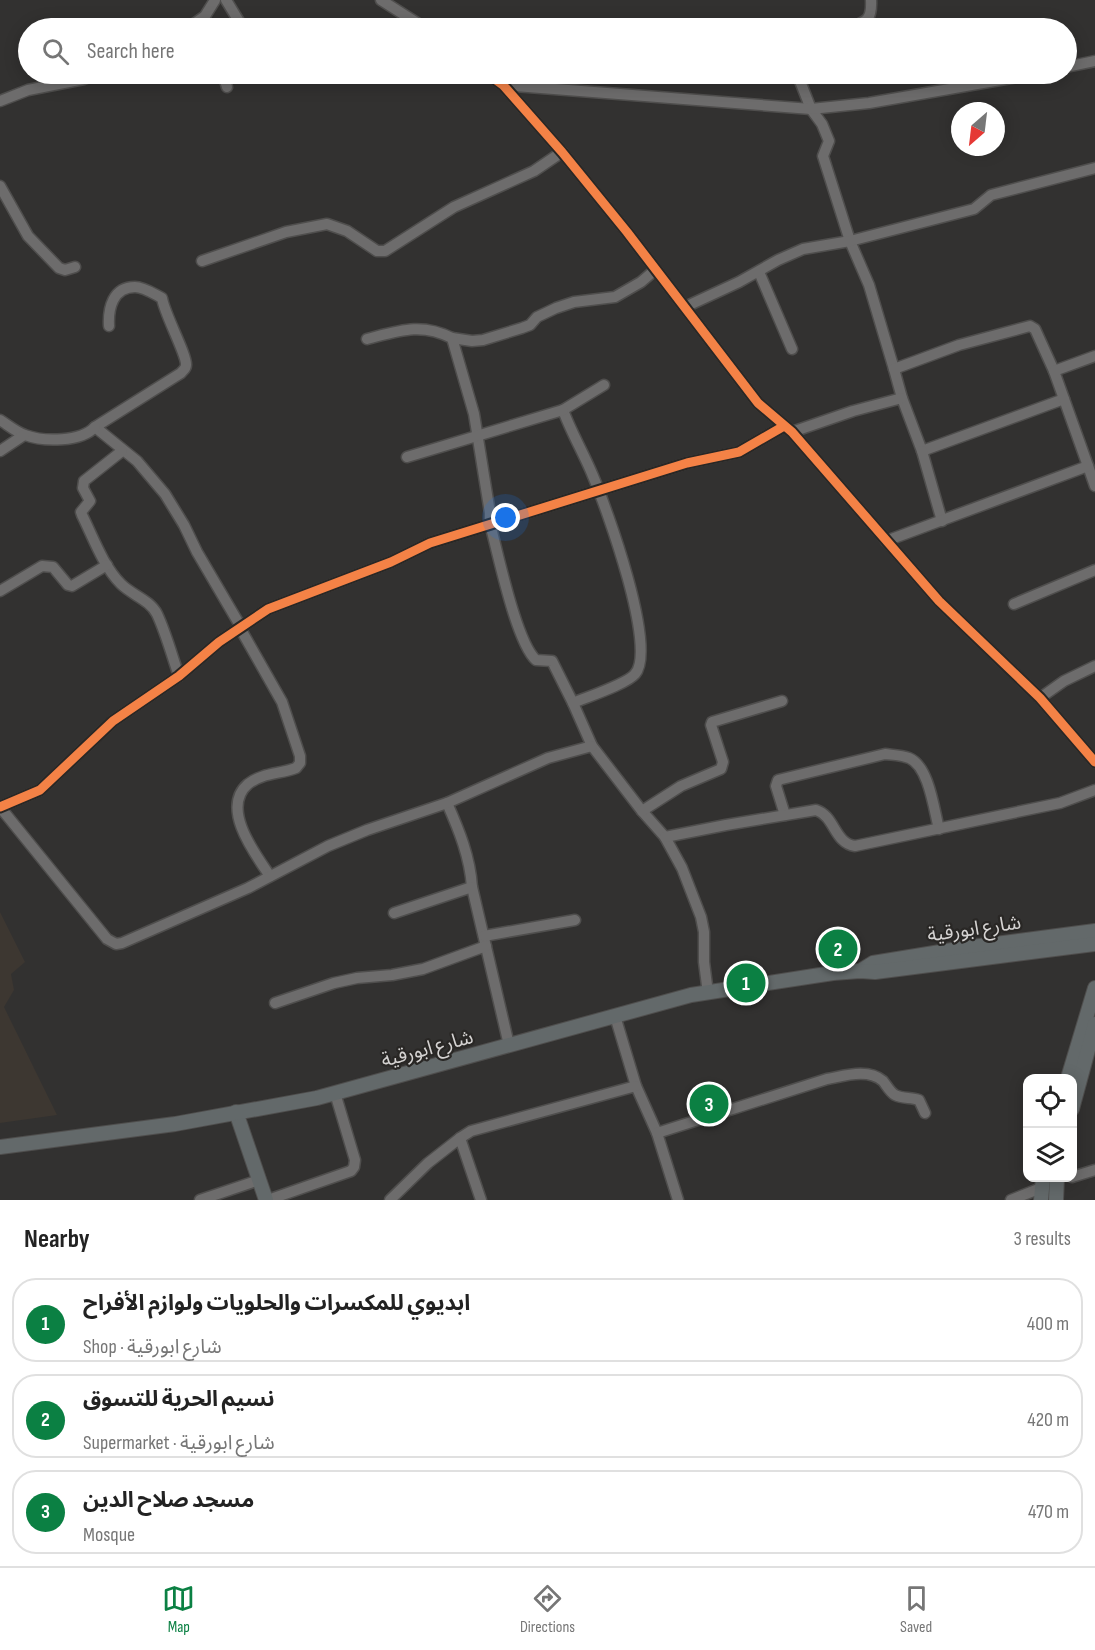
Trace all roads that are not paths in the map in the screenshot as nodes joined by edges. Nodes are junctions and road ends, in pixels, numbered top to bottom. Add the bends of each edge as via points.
1 (215, 0) edge
2 (226, 0) edge
3 (381, 0) edge
4 (871, 0) edge
5 (202, 18) edge
6 (237, 18) edge
7 (409, 18) edge
8 (869, 18) edge
9 (1095, 61) edge
10 (1077, 65) edge
11 (59, 84) edge
12 (226, 84) edge
13 (802, 84) edge
14 (978, 84) edge
15 (503, 85) joint
16 (227, 87) dead end
17 (0, 101) edge
18 (811, 109) junction
19 (562, 152) junction
20 (1095, 168) edge
21 (0, 186) edge
22 (850, 241) junction
23 (201, 261) dead end
24 (75, 267) dead end
25 (655, 270) junction
26 (759, 272) junction
27 (685, 308) junction
28 (109, 326) dead end
29 (452, 338) junction
30 (367, 339) dead end
31 (792, 349) dead end
32 (1095, 356) edge
33 (894, 369) junction
34 (1054, 371) junction
35 (604, 385) dead end
36 (902, 398) junction
37 (1064, 399) junction
38 (563, 410) junction
39 (0, 420) edge
40 (95, 427) junction
41 (788, 429) junction
42 (24, 435) junction
43 (478, 436) junction
44 (0, 451) edge
45 (922, 451) junction
46 (123, 452) junction
47 (407, 457) dead end
48 (1088, 466) junction
49 (1095, 486) edge
50 (597, 489) junction
51 (942, 521) junction
52 (490, 524) junction
53 (886, 542) junction
54 (107, 565) junction
55 (1094, 572) edge
56 (0, 591) edge
57 (1014, 604) dead end
58 (240, 628) junction
59 (1095, 666) edge
60 (179, 676) junction
61 (1040, 698) junction
62 (782, 701) dead end
63 (573, 703) junction
64 (592, 746) junction
65 (1095, 762) edge
66 (1095, 790) edge
67 (447, 803) junction
68 (0, 807) edge
69 (642, 811) junction
70 (784, 815) junction
71 (939, 829) junction
72 (665, 837) junction
73 (270, 876) junction
74 (472, 887) junction
75 (394, 913) dead end
76 (575, 920) dead end
77 (1095, 932) edge
78 (485, 941) junction
79 (1095, 944) edge
80 (860, 970) junction
81 (1095, 988) edge
82 (708, 993) junction
83 (275, 1003) dead end
84 (615, 1016) junction
85 (1095, 1024) edge
86 (509, 1045) junction
87 (1090, 1066) edge
88 (1069, 1074) edge
89 (636, 1086) junction
90 (335, 1093) junction
91 (1077, 1096) edge
92 (236, 1112) junction
93 (925, 1113) dead end
94 (657, 1133) junction
95 (460, 1138) junction
96 (0, 1147) edge
97 (1095, 1170) edge
98 (1077, 1175) edge
99 (259, 1180) junction
100 (1057, 1182) edge
101 (1042, 1188) edge
102 (200, 1200) edge
103 (267, 1200) edge
104 (390, 1200) edge
105 (481, 1200) edge
106 (678, 1200) edge
107 (1011, 1200) edge
108 (1056, 1200) edge

1 - 5 street
2 - 6 street
3 - 7 street
4 - 8 street
9 - 10 street
11 - 17 street
12 - 16 street
13 - 18 street
14 - 18 street
15 - 18 street
15 - 19 street
18 - 22 street via 829,141 823,156
19 - 23 street via 534,171 454,207 385,251 377,251 347,231 327,224 286,232
19 - 25 street
20 - 22 street via 991,195 974,209
21 - 24 street via 28,236 59,268
22 - 26 street via 803,249
22 - 33 street via 869,285
25 - 27 street
25 - 29 street via 615,297 574,302 537,317 530,325 483,340
26 - 27 street
26 - 31 street
27 - 41 street via 758,403
28 - 40 street via 112,300 123,290 135,287 149,291 162,298 186,365 181,373
29 - 30 street via 419,328
29 - 43 street
32 - 34 street
33 - 34 street via 959,345 1030,327
33 - 36 street
34 - 37 street
35 - 38 street
36 - 41 street
36 - 45 street
37 - 45 street
37 - 48 street
38 - 43 street
38 - 50 street
39 - 42 street
40 - 42 street via 70,438
40 - 46 street
41 - 50 street via 739,452
41 - 53 street
42 - 44 street
43 - 47 street
43 - 52 street
45 - 51 street
46 - 54 street via 87,477 83,485 90,501 81,512
46 - 58 street via 137,461 165,494
48 - 49 street
48 - 51 street
50 - 52 street
50 - 63 street via 620,550 636,609 640,661 636,674 628,680
51 - 53 street
52 - 58 street via 430,543 268,609
52 - 63 street via 529,652 536,660 552,661
53 - 61 street via 939,601
54 - 56 street via 72,586 49,565 42,566
54 - 60 street via 121,585 156,613
55 - 57 street
58 - 60 street
58 - 73 street via 282,702 300,756 297,768 248,784 238,799 237,810 246,836
59 - 61 street
60 - 68 street via 113,722 40,790
61 - 65 street
62 - 69 street via 712,722 722,769 681,786
63 - 64 street
64 - 67 street via 548,758
64 - 69 street
66 - 71 street via 1060,803
67 - 73 street via 357,834
67 - 74 street via 466,851
68 - 73 street via 107,939 116,944
69 - 72 street
70 - 71 street via 820,812 844,843 855,846
70 - 71 street via 778,780 885,754 910,758 922,769
70 - 72 street
72 - 82 street via 693,891 701,917
74 - 75 street
74 - 78 street
76 - 78 street
77 - 80 main road, شارع ابورقية via 965,948 873,963
78 - 83 street via 423,969 346,980
78 - 86 street
79 - 80 main road, شارع ابورقية via 875,972
80 - 82 main road, شارع ابورقية
81 - 88 main road
82 - 84 main road, شارع ابورقية
84 - 86 main road, شارع ابورقية
84 - 89 street
85 - 87 main road
86 - 90 main road, شارع ابورقية
87 - 91 main road
89 - 94 street
89 - 95 street via 471,1131
90 - 92 main road, شارع ابورقية
90 - 103 street via 354,1167
92 - 96 main road, شارع ابورقية via 176,1124
92 - 99 main road
93 - 94 street via 919,1100 893,1094 874,1076 855,1074 827,1079
94 - 106 street
95 - 104 street via 428,1162
95 - 105 street
97 - 98 street
99 - 102 street
99 - 103 main road
100 - 108 main road
101 - 107 street

